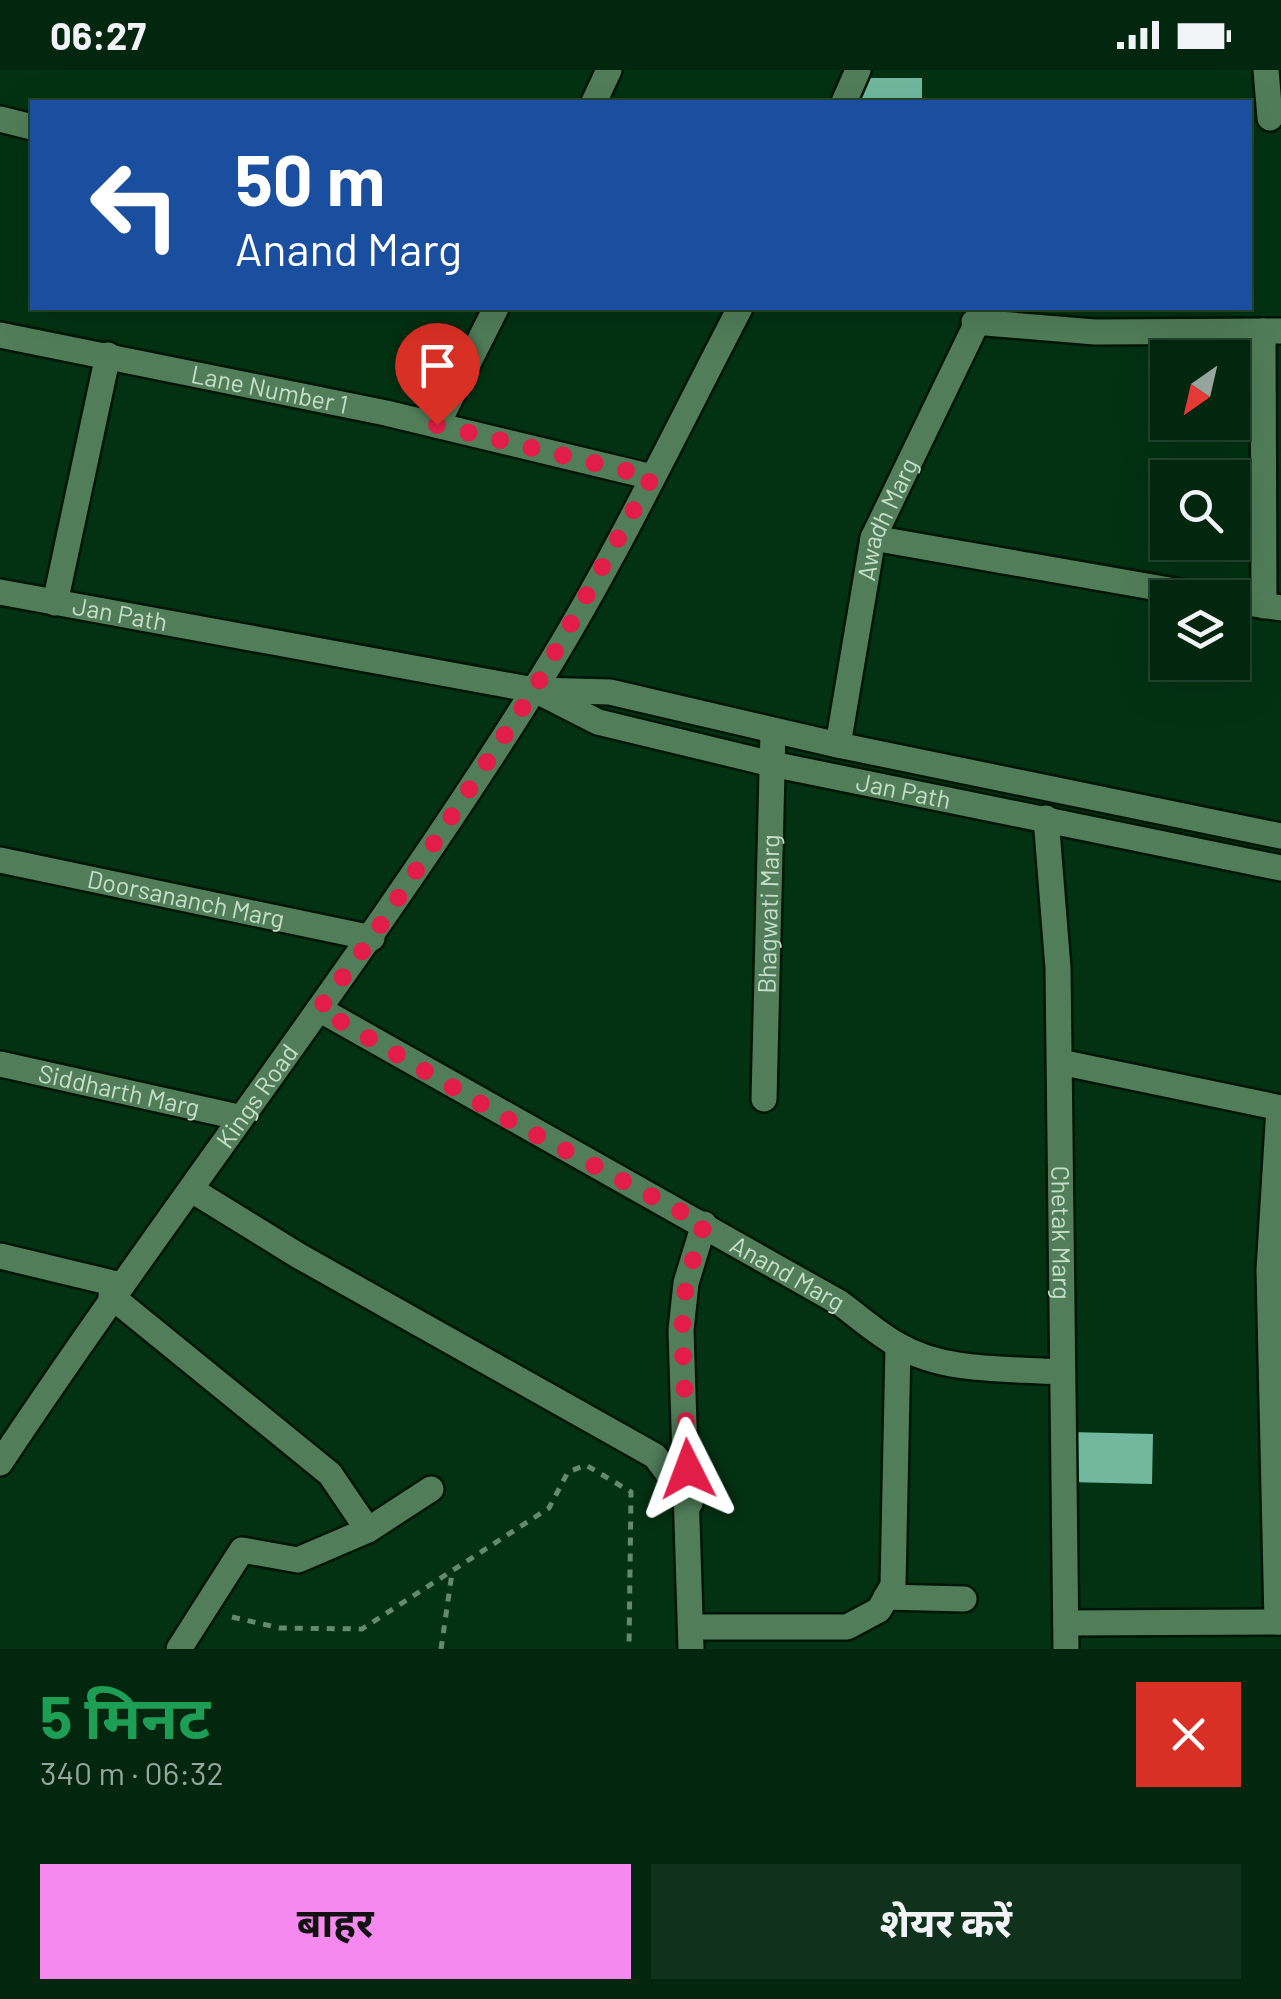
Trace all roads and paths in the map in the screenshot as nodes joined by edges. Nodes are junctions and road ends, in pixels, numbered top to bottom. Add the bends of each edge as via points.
1 (609, 70) edge
2 (858, 70) edge
3 (1266, 70) edge
4 (595, 100) edge
5 (845, 100) edge
6 (0, 119) edge
7 (1267, 119) edge
8 (30, 126) edge
9 (495, 310) edge
10 (739, 310) edge
11 (979, 315) edge
12 (1272, 331) edge
13 (0, 336) edge
14 (108, 355) junction
15 (437, 425) junction
16 (652, 477) junction
17 (873, 538) junction
18 (1150, 587) edge
19 (0, 592) edge
20 (56, 603) junction
21 (1272, 607) edge
22 (534, 690) junction
23 (774, 731) junction
24 (838, 745) junction
25 (772, 764) junction
26 (1046, 818) junction
27 (1281, 836) edge
28 (0, 860) edge
29 (1281, 868) edge
30 (372, 938) junction
31 (319, 1009) junction
32 (1060, 1062) junction
33 (0, 1064) edge
34 (764, 1099) dead end
35 (1280, 1108) edge
36 (238, 1117) junction
37 (192, 1190) junction
38 (704, 1224) junction
39 (0, 1256) edge
40 (116, 1290) junction
41 (898, 1346) junction
42 (1060, 1372) junction
43 (0, 1463) edge
44 (431, 1490) dead end
45 (690, 1504) junction
46 (368, 1530) junction
47 (452, 1572) junction
48 (886, 1597) junction
49 (964, 1599) dead end
50 (1279, 1622) edge
51 (1066, 1623) junction
52 (221, 1624) dead end
53 (692, 1638) edge
54 (179, 1649) edge
55 (441, 1649) edge
56 (629, 1649) edge
57 (1066, 1649) edge

1 - 4 street
2 - 5 street
3 - 7 street
6 - 8 street
9 - 15 street
10 - 16 street, Kings Road
11 - 12 street via 1095,332
11 - 17 street, Awadh Marg
12 - 21 street
13 - 14 street, Lane Number 1
14 - 15 street, Lane Number 1
14 - 20 street
15 - 16 street, Lane Number 1
16 - 22 street, Kings Road
17 - 18 street
17 - 24 street, Awadh Marg
19 - 20 street, Jan Path
20 - 22 street, Jan Path
22 - 23 street, Jan Path via 610,692
22 - 25 street, Jan Path via 598,722
22 - 30 street, Kings Road
23 - 24 street, Jan Path
23 - 25 street, Bhagwati Marg
24 - 27 street, Jan Path
25 - 26 street, Jan Path
25 - 34 street, Bhagwati Marg
26 - 29 street, Jan Path
26 - 32 street, Chetak Marg
28 - 30 street, Doorsananch Marg
30 - 31 street, Kings Road
31 - 36 street, Kings Road
31 - 38 street, Anand Marg
32 - 35 street
32 - 42 street, Chetak Marg
33 - 36 street, Siddharth Marg
35 - 50 street via 1269,1270
36 - 37 street, Kings Road
37 - 40 street, Kings Road
37 - 45 street via 655,1456
38 - 41 street, Anand Marg via 840,1303
38 - 45 street via 686,1283 682,1330
39 - 40 street
40 - 43 street, Kings Road
40 - 46 street via 330,1474
41 - 42 street, Anand Marg via 970,1366
41 - 48 street via 893,1585
42 - 51 street, Chetak Marg
44 - 46 street
45 - 53 street
46 - 54 street via 298,1560 242,1550
47 - 52 path via 362,1628 280,1628 232,1616
47 - 55 path
47 - 56 path via 548,1508 568,1472 586,1465 631,1492
48 - 49 street
48 - 53 street via 879,1610 847,1627
50 - 51 street
51 - 57 street, Chetak Marg

